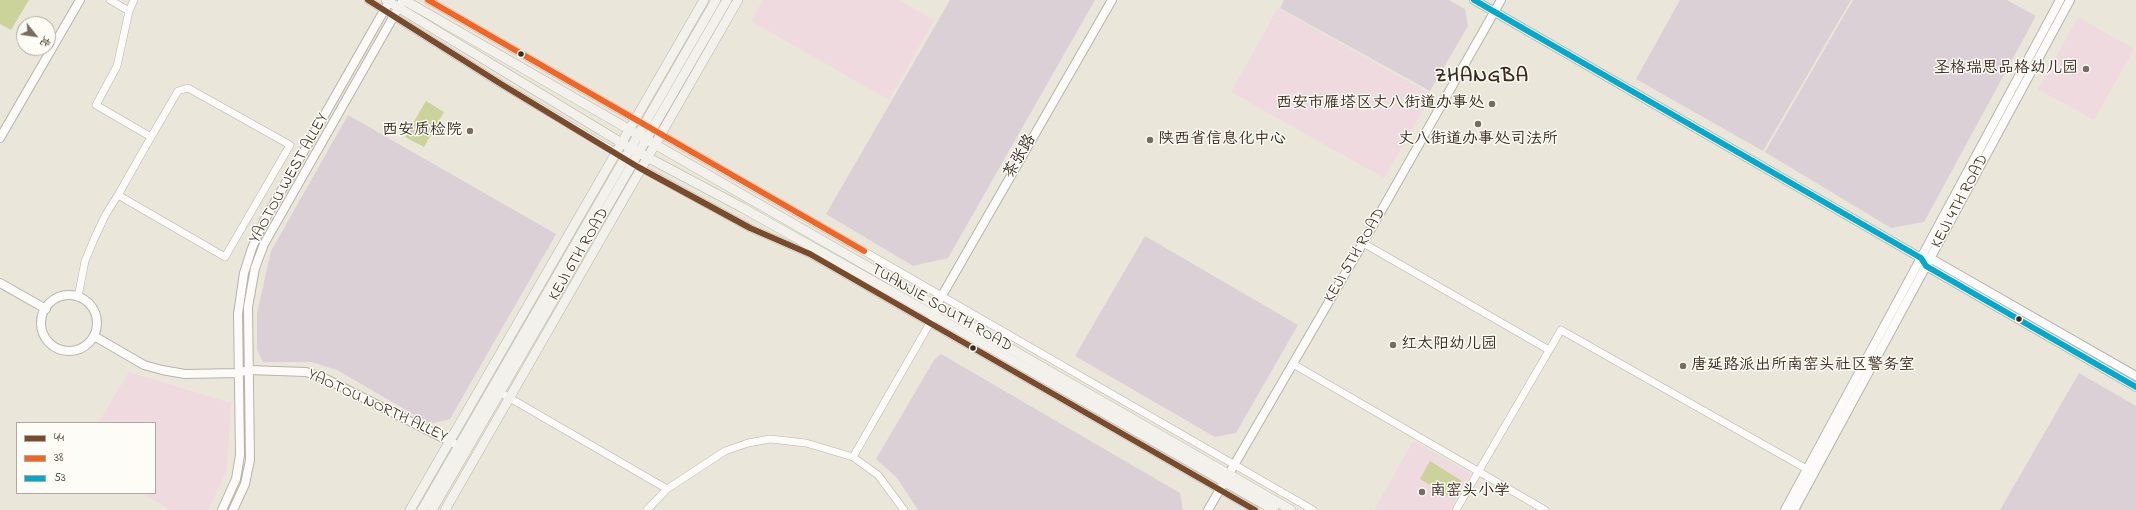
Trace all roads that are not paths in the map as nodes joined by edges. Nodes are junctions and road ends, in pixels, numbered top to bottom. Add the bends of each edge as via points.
1 (80, 0) edge
2 (110, 0) edge
3 (134, 0) edge
4 (368, 0) edge
5 (428, 0) edge
6 (704, 0) edge
7 (716, 0) edge
8 (727, 0) edge
9 (738, 0) edge
10 (1112, 0) edge
11 (1474, 0) edge
12 (1501, 0) edge
13 (2060, 0) edge
14 (2070, 0) edge
15 (402, 2) edge
16 (388, 3) edge
17 (129, 11) junction
18 (1494, 12) junction
19 (394, 17) junction
20 (635, 120) junction
21 (644, 124) junction
22 (629, 130) junction
23 (657, 131) junction
24 (637, 136) junction
25 (151, 137) junction
26 (0, 138) edge
27 (622, 143) junction
28 (651, 143) junction
29 (630, 148) junction
30 (616, 153) junction
31 (643, 155) junction
32 (625, 158) junction
33 (637, 166) junction
34 (118, 194) junction
35 (1363, 243) junction
36 (1921, 258) junction
37 (1928, 262) junction
38 (0, 283) edge
39 (941, 296) junction
40 (78, 297) junction
41 (936, 306) junction
42 (46, 309) junction
43 (934, 316) junction
44 (929, 324) junction
45 (94, 336) junction
46 (1549, 350) junction
47 (1293, 364) junction
48 (248, 370) junction
49 (238, 373) junction
50 (2136, 376) edge
51 (2136, 387) edge
52 (496, 390) junction
53 (509, 398) junction
54 (450, 441) junction
55 (463, 448) junction
56 (853, 457) junction
57 (1235, 464) junction
58 (1479, 472) junction
59 (1810, 472) junction
60 (1226, 478) junction
61 (667, 489) junction
62 (1219, 490) junction
63 (222, 510) edge
64 (233, 510) edge
65 (410, 510) edge
66 (422, 510) edge
67 (432, 510) edge
68 (445, 510) edge
69 (647, 510) edge
70 (904, 510) edge
71 (1208, 510) edge
72 (1255, 510) edge
73 (1274, 510) edge
74 (1291, 510) edge
75 (1313, 510) edge
76 (1456, 510) edge
77 (1545, 510) edge
78 (1785, 510) edge
79 (1794, 510) edge

1 - 26 street
2 - 17 street
3 - 17 street
4 - 16 street, TUANJIE SOUTH ROAD
5 - 20 street, TUANJIE SOUTH ROAD
6 - 20 main road
7 - 21 main road, KEJI 6TH ROAD
8 - 23 main road
9 - 23 main road
10 - 39 street, 茶张路
11 - 18 street
12 - 18 street, KEJI 5TH ROAD
13 - 36 street, KEJI 4TH ROAD
14 - 37 street, KEJI 4TH ROAD
15 - 16 main road, TUANJIE SOUTH ROAD
15 - 19 street, YAOTOU WEST ALLEY
15 - 22 main road, TUANJIE SOUTH ROAD
15 - 27 main road, TUANJIE SOUTH ROAD
16 - 19 street, TUANJIE SOUTH ROAD
16 - 49 street, YAOTOU WEST ALLEY via 264,221 252,248 244,273 238,314
17 - 25 street via 117,66 96,105
18 - 35 street, KEJI 5TH ROAD
18 - 36 street
19 - 30 street, TUANJIE SOUTH ROAD
19 - 48 street, YAOTOU WEST ALLEY via 264,244 255,268 248,307
20 - 21 street, TUANJIE SOUTH ROAD
20 - 22 main road
21 - 23 street, TUANJIE SOUTH ROAD
21 - 24 main road, KEJI 6TH ROAD
22 - 24 main road, TUANJIE SOUTH ROAD
22 - 27 main road
23 - 28 main road
23 - 39 street, TUANJIE SOUTH ROAD
24 - 28 main road, TUANJIE SOUTH ROAD
24 - 29 main road, KEJI 6TH ROAD
25 - 34 street
25 - 34 street via 178,91 188,88 290,146 225,257
27 - 29 main road, TUANJIE SOUTH ROAD
27 - 30 main road
28 - 31 main road
28 - 41 main road, TUANJIE SOUTH ROAD
29 - 31 main road, TUANJIE SOUTH ROAD
29 - 32 main road, KEJI 6TH ROAD
30 - 32 street, TUANJIE SOUTH ROAD
30 - 54 main road
31 - 33 main road
31 - 43 main road, TUANJIE SOUTH ROAD via 743,208
32 - 33 street, TUANJIE SOUTH ROAD
32 - 52 main road, KEJI 6TH ROAD
33 - 44 street, TUANJIE SOUTH ROAD via 750,228 810,254
33 - 52 main road, KEJI 6TH ROAD
33 - 53 main road
34 - 40 street via 85,261
35 - 46 street
35 - 47 street, KEJI 5TH ROAD
36 - 37 street
36 - 59 street, KEJI 4TH ROAD
37 - 50 street
37 - 51 street
37 - 59 street, KEJI 4TH ROAD
38 - 42 street
39 - 41 street, 茶张路
39 - 57 street, TUANJIE SOUTH ROAD
40 - 42 street via 62,296
40 - 45 street via 87,302 96,316
41 - 43 street, 茶张路
41 - 60 main road, TUANJIE SOUTH ROAD
42 - 45 street via 42,322 43,331 47,340 54,346 72,351 89,343
43 - 44 street
43 - 60 main road, TUANJIE SOUTH ROAD
44 - 56 street
44 - 62 street, TUANJIE SOUTH ROAD
45 - 49 street, YAOTOU NORTH ALLEY via 144,365 162,370 185,374
46 - 58 street
46 - 59 street via 1561,330
47 - 57 street, KEJI 5TH ROAD
47 - 58 street
48 - 49 street, YAOTOU NORTH ALLEY
48 - 54 street, YAOTOU NORTH ALLEY via 288,370 311,374
48 - 64 street, YAOTOU WEST ALLEY via 250,460 245,484
49 - 63 street, YAOTOU WEST ALLEY via 240,455 236,479
52 - 53 street
52 - 55 main road, KEJI 6TH ROAD
53 - 61 street
53 - 68 main road
54 - 55 street, YAOTOU NORTH ALLEY
54 - 65 main road
55 - 66 main road, KEJI 6TH ROAD
55 - 67 main road, KEJI 6TH ROAD
56 - 61 street via 788,440 770,439 725,451
56 - 70 street via 878,475
57 - 60 street, KEJI 5TH ROAD
57 - 75 street, TUANJIE SOUTH ROAD
58 - 76 street
58 - 77 street
59 - 78 street, KEJI 4TH ROAD
59 - 79 street, KEJI 4TH ROAD
60 - 62 street, KEJI 5TH ROAD
60 - 73 main road, TUANJIE SOUTH ROAD
60 - 74 main road, TUANJIE SOUTH ROAD
61 - 69 street
62 - 71 street, KEJI 5TH ROAD
62 - 72 street, TUANJIE SOUTH ROAD

